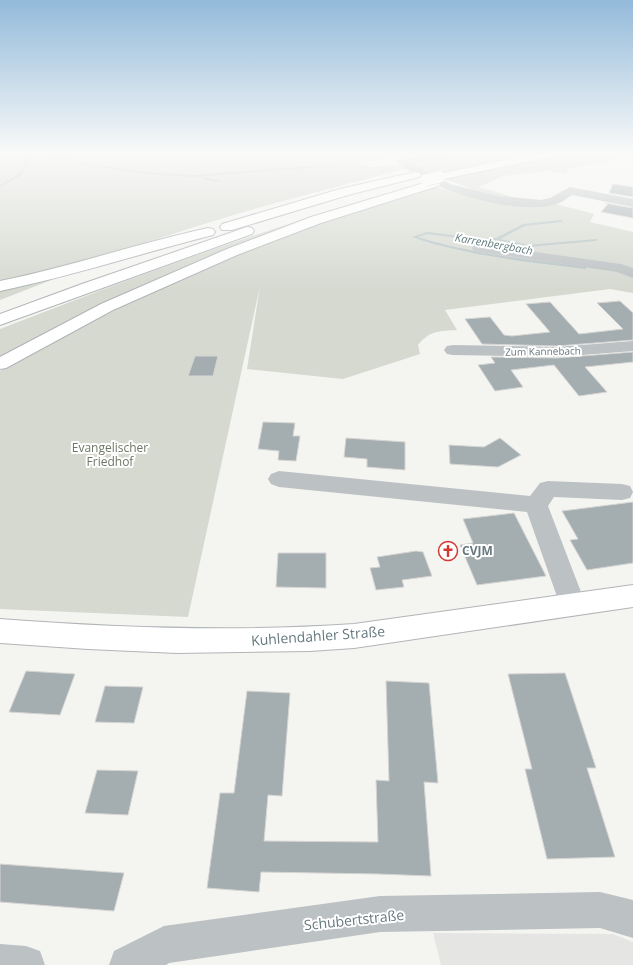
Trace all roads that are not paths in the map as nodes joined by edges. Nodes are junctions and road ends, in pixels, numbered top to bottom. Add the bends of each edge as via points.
1 (321, 199) edge
2 (357, 199) edge
3 (374, 199) edge
4 (500, 199) edge
5 (557, 199) edge
6 (612, 199) edge
7 (633, 203) edge
8 (215, 231) junction
9 (479, 248) dead end
10 (633, 274) edge
11 (0, 286) edge
12 (0, 307) edge
13 (0, 320) edge
14 (633, 346) edge
15 (453, 350) dead end
16 (0, 364) edge
17 (279, 479) dead end
18 (622, 492) dead end
19 (536, 505) junction
20 (633, 596) edge
21 (573, 605) junction
22 (0, 631) edge
23 (633, 919) edge
24 (0, 963) edge
25 (26, 965) edge
26 (128, 965) edge

1 - 8 main road
2 - 13 main road via 279,221
3 - 16 main road via 232,252 107,307
4 - 5 street via 525,204 553,202
6 - 7 street
8 - 11 main road via 171,240 78,268
8 - 12 main road
9 - 10 street via 621,268
14 - 15 street, Zum Kannebach via 564,352
17 - 19 street
18 - 19 street via 548,489
19 - 21 street
20 - 21 main road, Kuhlendahler Straße
21 - 22 main road, Kuhlendahler Straße via 312,640 175,641
23 - 26 street, Schubertstraße via 600,910 380,914 164,945
24 - 25 street

